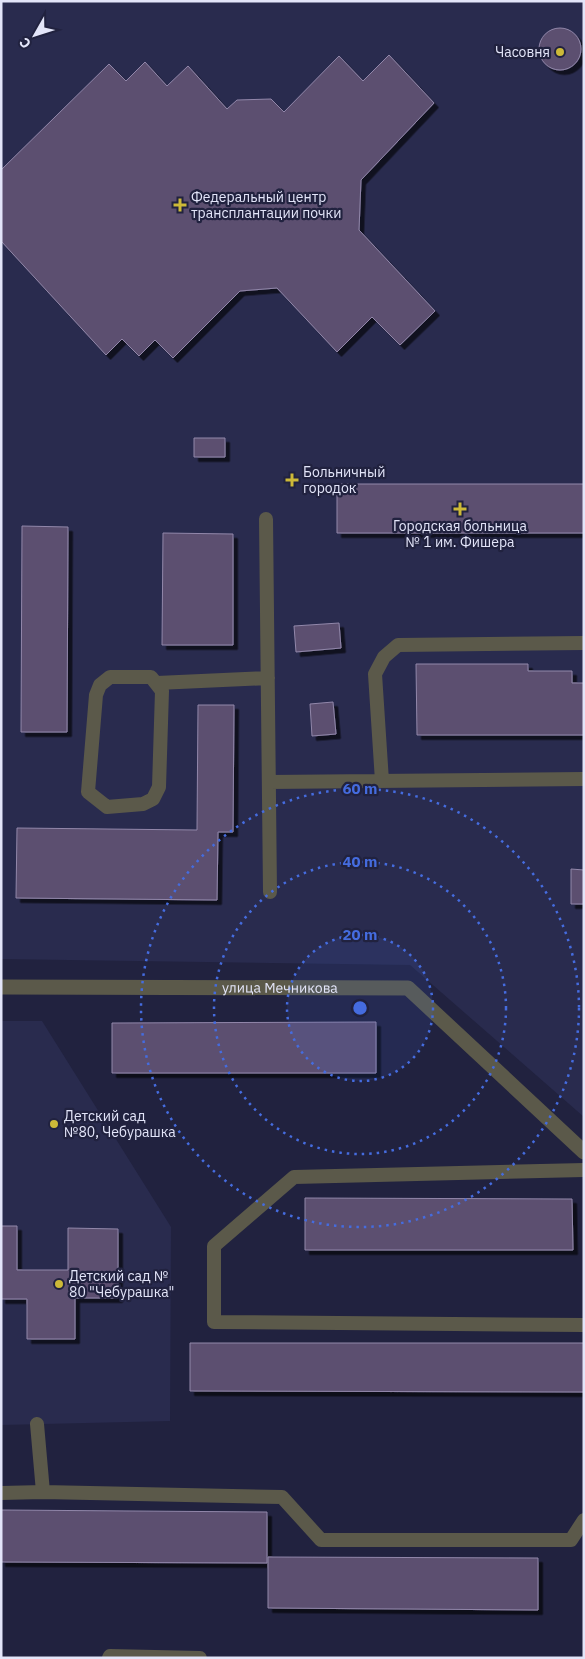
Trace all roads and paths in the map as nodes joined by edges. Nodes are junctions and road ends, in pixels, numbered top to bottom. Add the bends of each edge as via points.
1 (266, 519) dead end
2 (584, 643) edge
3 (268, 678) junction
4 (157, 683) junction
5 (584, 779) edge
6 (382, 781) junction
7 (269, 782) junction
8 (270, 892) dead end
9 (1, 987) edge
10 (584, 1152) edge
11 (584, 1170) edge
12 (584, 1325) edge
13 (37, 1424) dead end
14 (44, 1492) junction
15 (1, 1493) edge
16 (584, 1520) edge
17 (109, 1658) edge
18 (200, 1658) edge

1 - 3 lane
2 - 6 lane via 398,645 384,657 375,674
3 - 4 lane
3 - 7 lane
4 - 4 lane via 162,692 160,787 153,799 143,804 107,808 88,792 96,695 100,685 110,677 151,677
5 - 6 lane
6 - 7 lane
7 - 8 lane
9 - 10 street, улица Мечникова via 408,988
11 - 12 lane via 294,1177 214,1246 214,1322
13 - 14 lane
14 - 15 lane
14 - 16 lane via 282,1497 321,1540 571,1540
17 - 18 lane

